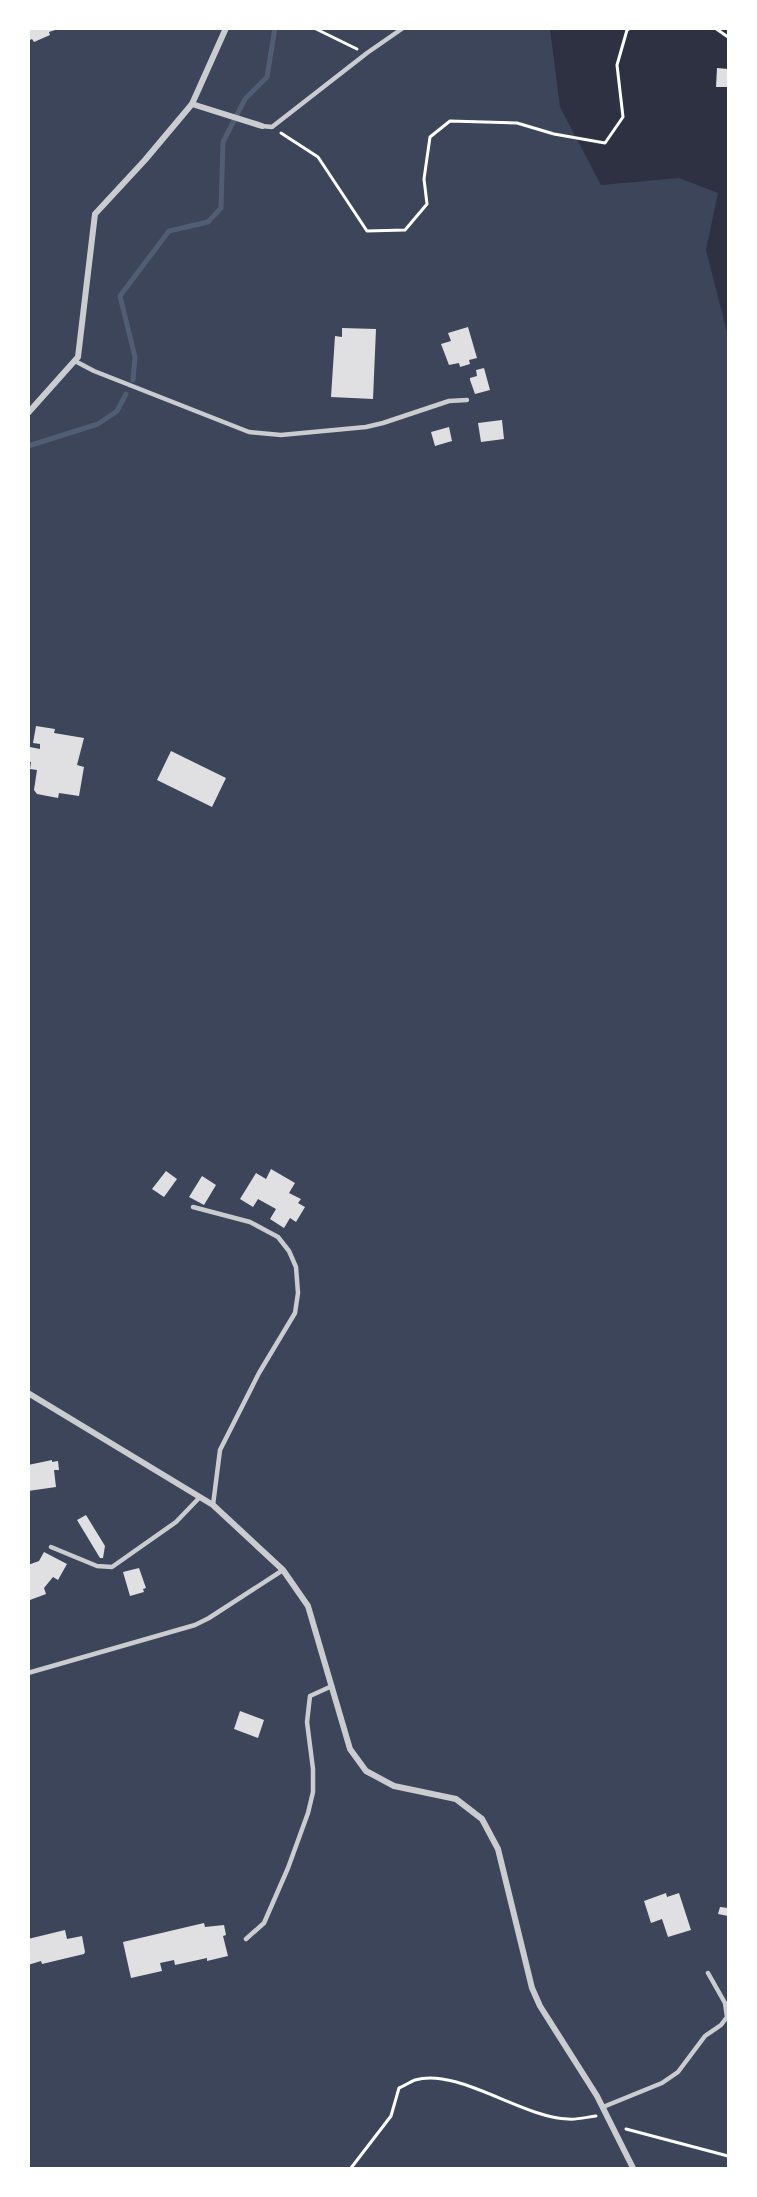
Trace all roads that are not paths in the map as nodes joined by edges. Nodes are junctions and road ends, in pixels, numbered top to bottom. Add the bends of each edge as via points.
1 (226, 28) edge
2 (403, 28) edge
3 (192, 104) junction
4 (262, 126) joint
5 (75, 361) junction
6 (467, 400) dead end
7 (28, 413) edge
8 (193, 1207) dead end
9 (28, 1393) edge
10 (200, 1497) junction
11 (213, 1505) junction
12 (51, 1546) dead end
13 (283, 1570) junction
14 (28, 1673) edge
15 (332, 1686) junction
16 (246, 1939) dead end
17 (708, 1973) dead end
18 (603, 2108) junction
19 (633, 2169) edge

1 - 3 street
2 - 4 lane via 272,127
3 - 4 street
3 - 5 street via 95,214
5 - 6 lane via 249,432 282,435 366,427 448,401
5 - 7 street
8 - 11 lane via 249,1222 278,1237 290,1251 296,1267 298,1293 295,1313 220,1450
9 - 10 street
10 - 11 street
10 - 12 lane via 176,1522 112,1567 97,1566
11 - 13 street
13 - 14 lane via 195,1625
13 - 15 street via 308,1606
15 - 16 lane via 310,1696 313,1792 308,1813 264,1923
15 - 18 street via 350,1749 366,1771 394,1786 456,1799 482,1819 498,1849 532,1988
17 - 18 lane via 724,2003 727,2017 721,2025 705,2036 678,2072
18 - 19 street

